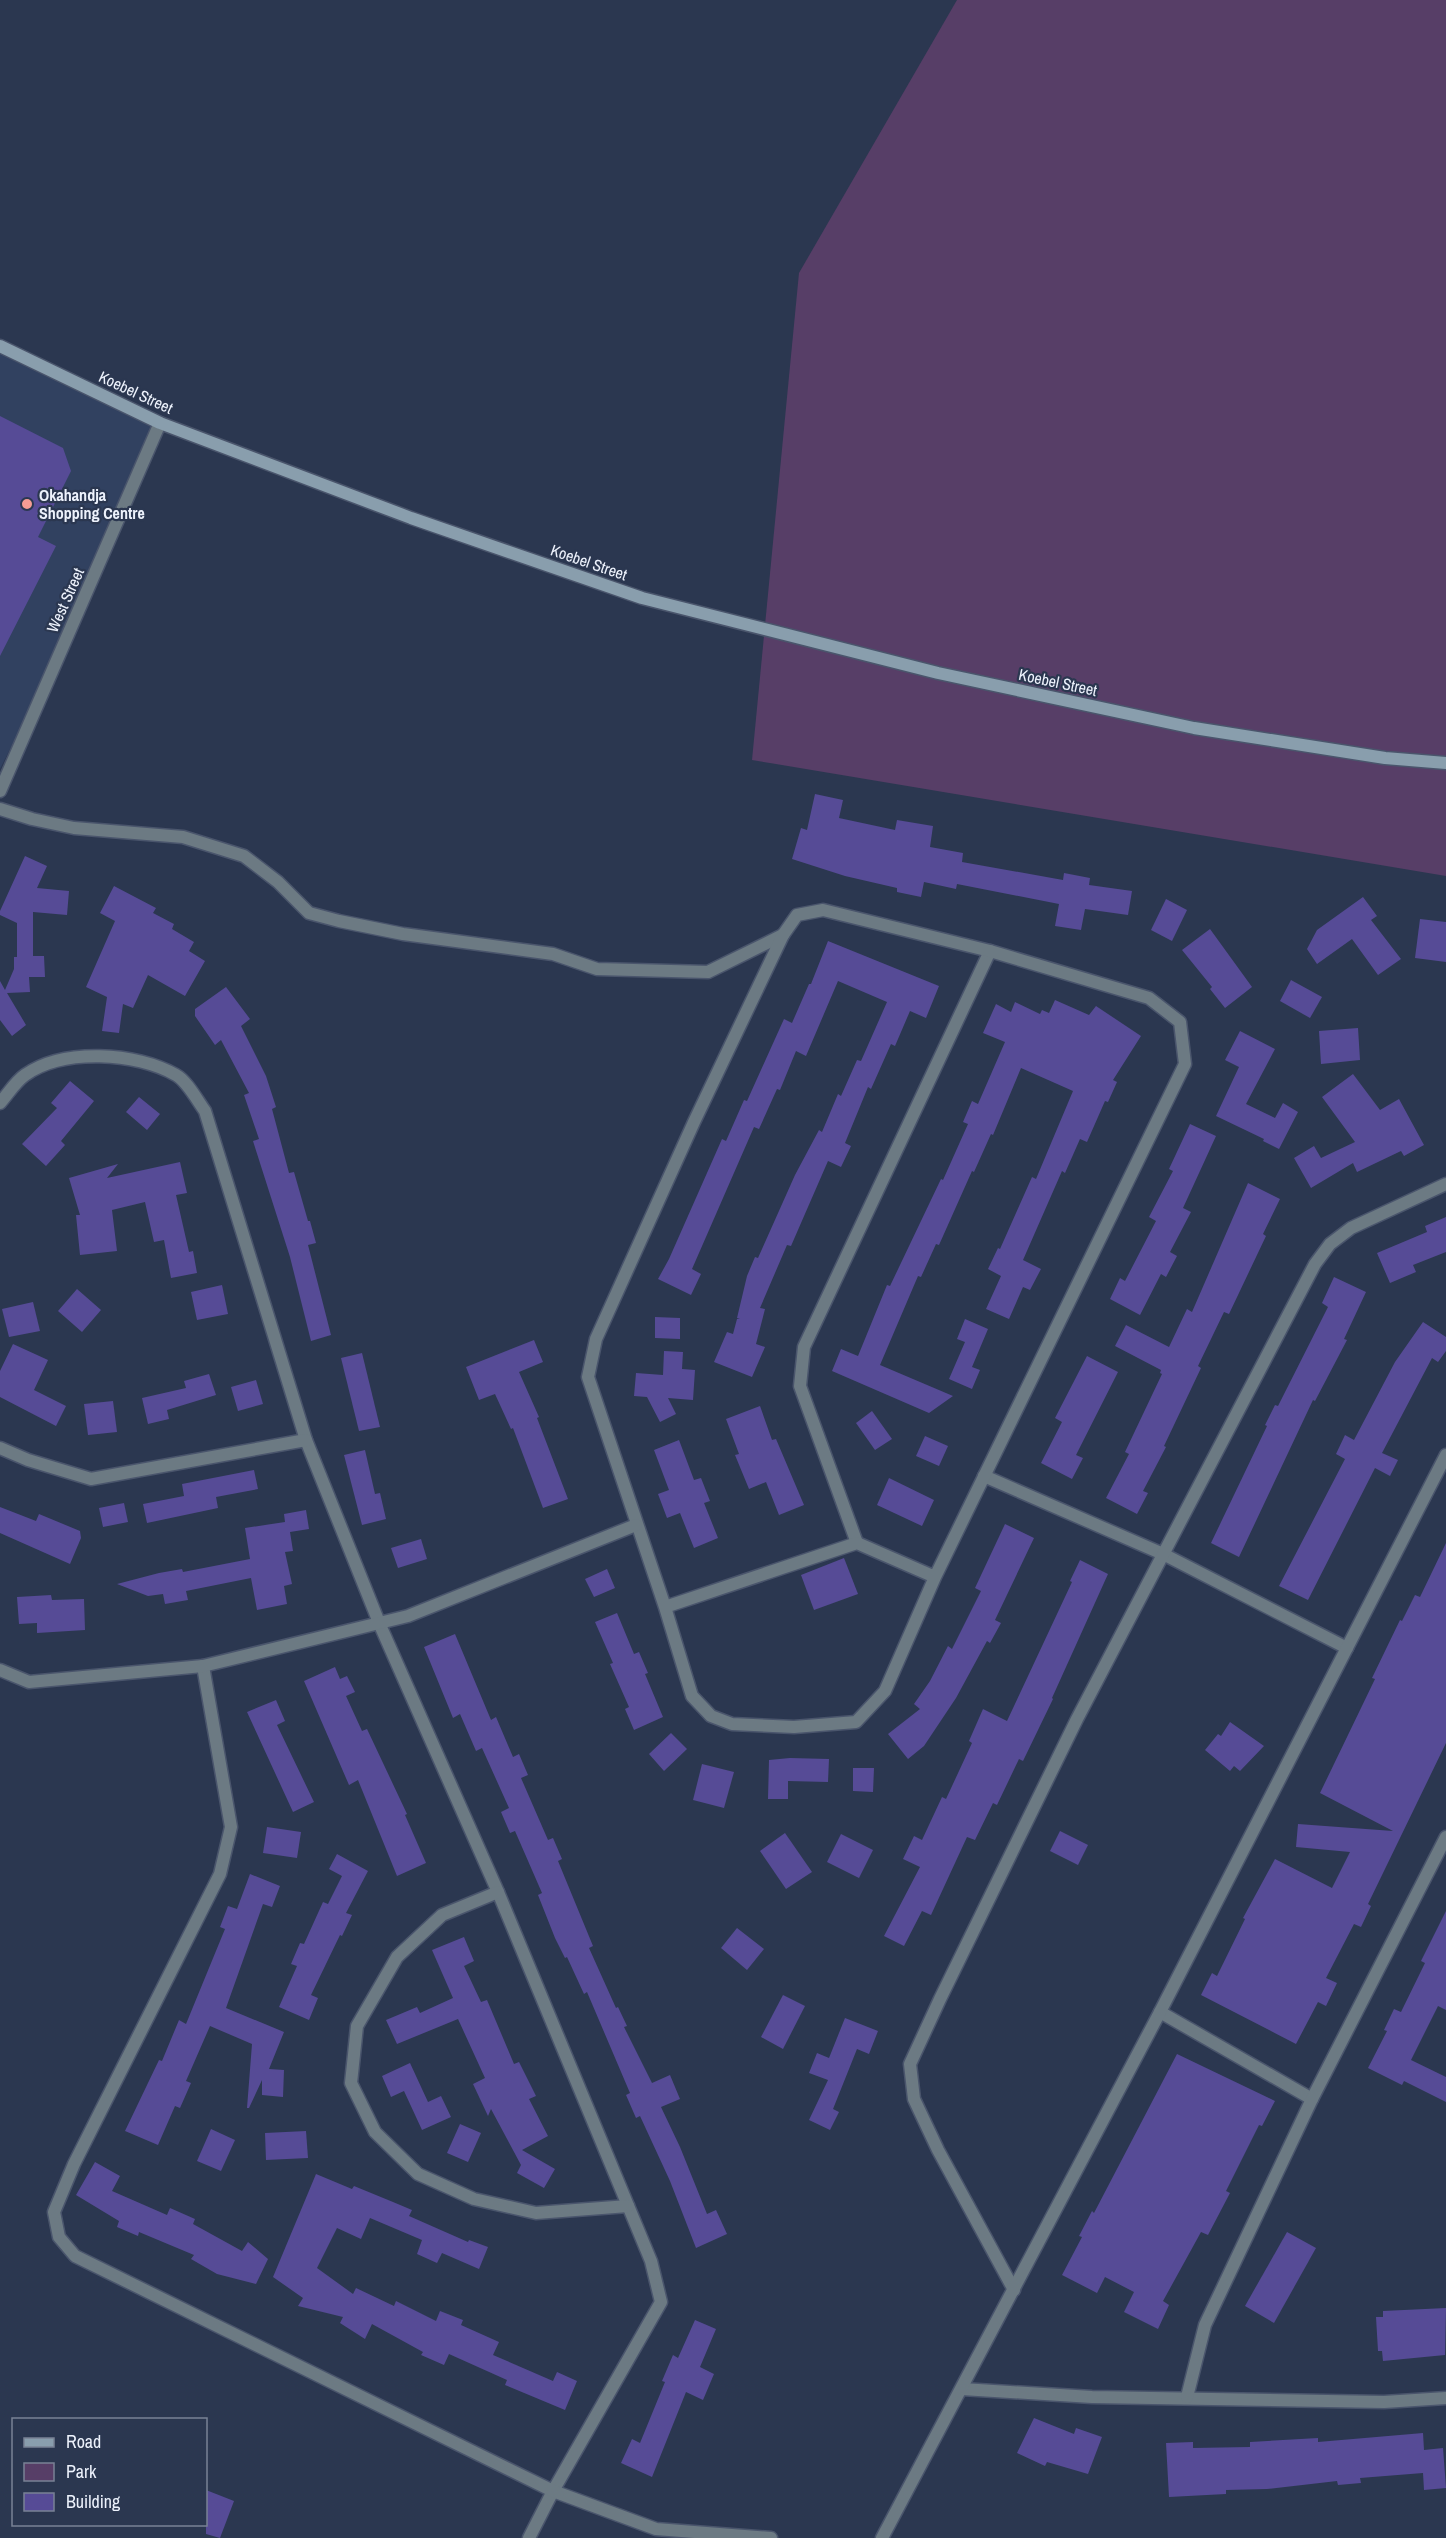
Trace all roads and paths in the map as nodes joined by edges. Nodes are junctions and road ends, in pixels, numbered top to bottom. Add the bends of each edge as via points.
1 (0, 346) edge
2 (160, 423) junction
3 (1446, 763) edge
4 (0, 791) edge
5 (0, 809) edge
6 (783, 934) junction
7 (990, 951) junction
8 (0, 1103) edge
9 (1446, 1184) edge
10 (306, 1440) junction
11 (0, 1448) edge
12 (1446, 1455) edge
13 (984, 1476) junction
14 (636, 1525) junction
15 (857, 1543) junction
16 (1163, 1554) junction
17 (934, 1577) junction
18 (665, 1607) junction
19 (380, 1624) junction
20 (1347, 1648) junction
21 (203, 1666) junction
22 (0, 1670) edge
23 (1446, 1837) edge
24 (498, 1892) junction
25 (1160, 2012) junction
26 (1312, 2099) junction
27 (628, 2206) junction
28 (1014, 2290) junction
29 (962, 2389) junction
30 (1187, 2397) junction
31 (1446, 2398) edge
32 (553, 2491) junction
33 (654, 2534) edge
34 (529, 2538) edge
35 (771, 2538) edge
36 (882, 2538) edge

1 - 2 main road, Koebel Street
2 - 3 main road, Koebel Street via 411,518 642,598 938,673 1194,728 1385,758
2 - 4 street, West Street
5 - 6 street via 74,828 183,837 244,856 309,913 403,934 553,954 597,969 708,972
6 - 7 street via 797,915 823,910
6 - 14 street via 596,1339 588,1377
7 - 13 street via 1149,998 1180,1022 1185,1064
7 - 15 street via 804,1347 800,1386
8 - 10 street via 24,1076 58,1060 92,1056 124,1060 145,1063 178,1076 205,1111
9 - 16 street via 1351,1228 1330,1244 1315,1264
10 - 11 street via 91,1479 28,1461
10 - 19 street
12 - 20 street
13 - 16 street
13 - 17 street
14 - 18 street
14 - 19 street
15 - 17 street
15 - 18 street
16 - 20 street
16 - 28 street via 1077,1719 910,2064 914,2099
17 - 18 street via 885,1691 856,1722 794,1727 732,1724 711,1716 692,1696
19 - 21 street
19 - 24 street
20 - 25 street
21 - 22 street via 29,1682
21 - 32 street via 231,1827 220,1874 74,2164 54,2212 59,2237 75,2256
23 - 26 street
24 - 27 street
24 - 27 street via 442,1915 397,1958 357,2026 351,2083 375,2132 418,2174 474,2199 536,2213
25 - 26 street
25 - 28 street
26 - 30 street via 1205,2325
27 - 32 street via 651,2261 661,2302
28 - 29 street
29 - 30 street via 1092,2397
29 - 36 street
30 - 31 street via 1384,2402
32 - 33 street
32 - 34 street
33 - 35 street

